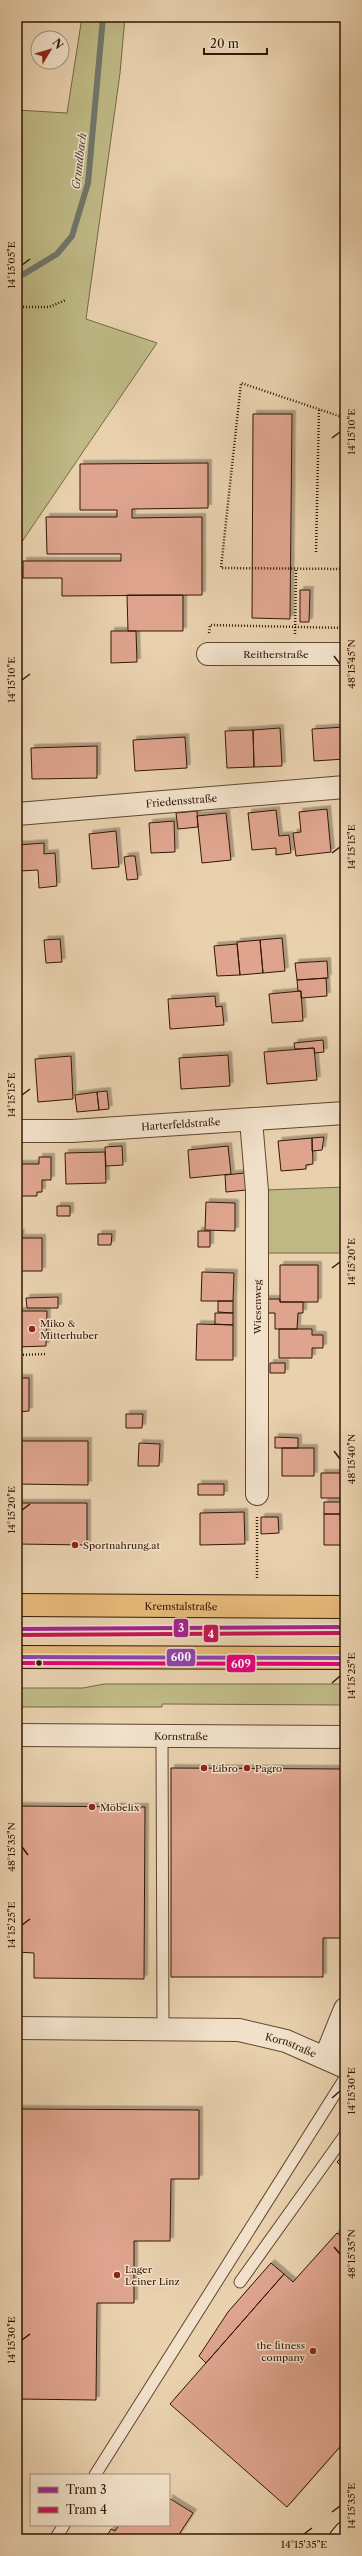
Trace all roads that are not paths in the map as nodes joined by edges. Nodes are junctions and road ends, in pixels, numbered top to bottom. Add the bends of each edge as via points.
1 (208, 654) road end
2 (345, 654) edge
3 (345, 788) edge
4 (17, 814) edge
5 (345, 1113) edge
6 (251, 1120) junction
7 (17, 1131) edge
8 (257, 1494) road end
9 (17, 1605) edge
10 (345, 1607) edge
11 (17, 1657) edge
12 (345, 1658) edge
13 (17, 1735) edge
14 (162, 1736) junction
15 (345, 1737) edge
16 (345, 2009) edge
17 (17, 2028) edge
18 (163, 2028) junction
19 (326, 2056) junction
20 (345, 2067) edge
21 (345, 2078) edge
22 (345, 2135) edge
23 (240, 2282) dead end
24 (96, 2474) edge
25 (63, 2526) edge
26 (345, 2533) edge
27 (55, 2539) edge
28 (340, 2539) edge

1 - 2 street, Reitherstraße
3 - 4 street, Friedensstraße
5 - 6 street, Harterfeldstraße
6 - 7 street, Harterfeldstraße via 72,1131
6 - 8 street, Wiesenweg via 257,1191
9 - 10 main road, Kremstalstraße
11 - 12 main road
13 - 14 street, Kornstraße
14 - 15 street, Kornstraße
14 - 18 lane
16 - 19 street, Kornstraße
17 - 18 street, Kornstraße
18 - 19 street, Kornstraße via 239,2030 263,2034
19 - 20 street, Kornstraße
21 - 24 lane
22 - 23 lane
25 - 27 lane
26 - 28 street

